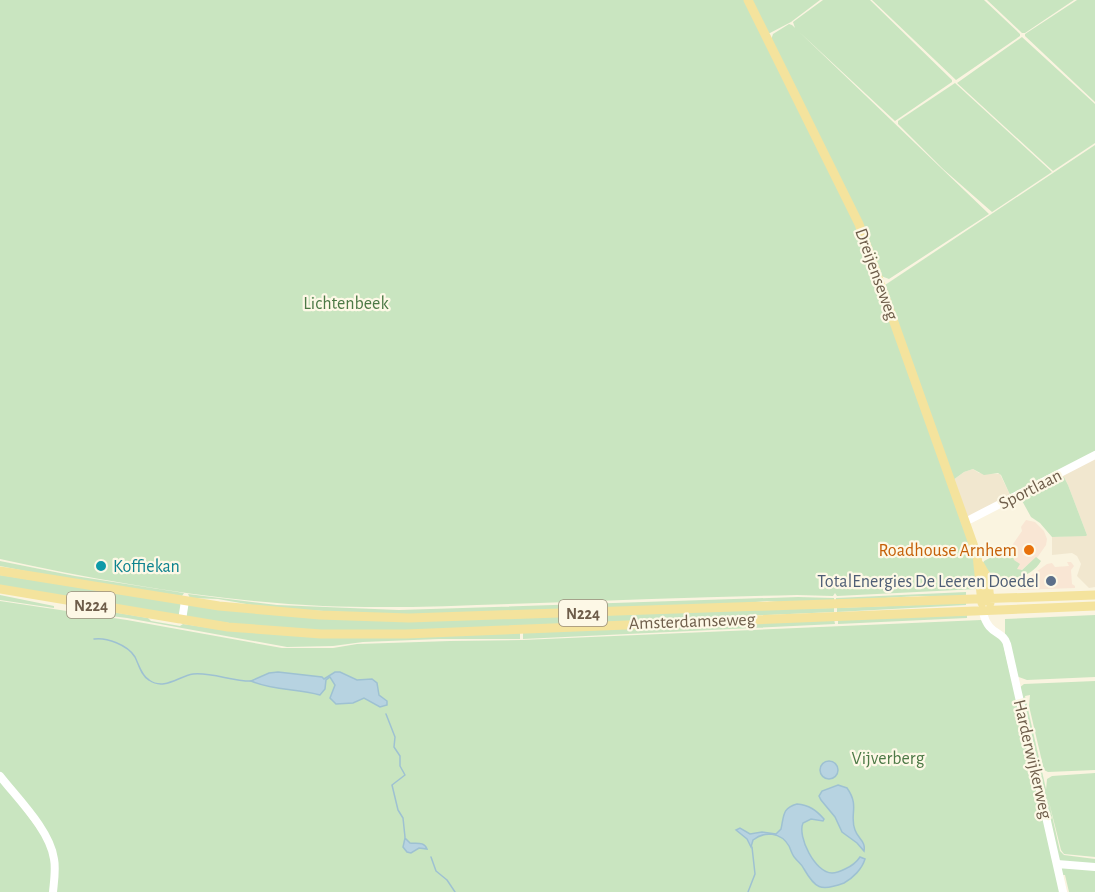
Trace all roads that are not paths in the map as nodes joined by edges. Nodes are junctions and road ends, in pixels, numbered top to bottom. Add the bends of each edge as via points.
1 (748, 0) edge
2 (1095, 455) edge
3 (965, 522) junction
4 (0, 571) edge
5 (0, 589) edge
6 (1095, 595) edge
7 (985, 599) junction
8 (185, 601) junction
9 (1095, 606) edge
10 (986, 611) junction
11 (182, 620) junction
12 (0, 776) edge
13 (1057, 864) junction
14 (1095, 867) edge
15 (53, 892) edge
16 (1063, 892) edge

1 - 3 main road, Dreijenseweg via 859,224
2 - 3 street, Sportlaan
3 - 7 main road, Dreijenseweg via 978,560
4 - 8 main road, Amsterdamseweg / N224
5 - 11 main road, Amsterdamseweg / N224
6 - 7 main road, Amsterdamseweg / N224
7 - 8 main road, Amsterdamseweg / N224 via 419,618 298,614
7 - 10 main road, Dreijenseweg
8 - 11 street
9 - 10 main road, Amsterdamseweg / N224
10 - 11 main road, Amsterdamseweg / N224 via 363,635 275,631
10 - 13 street, Harderwijkerweg via 986,622 993,632 1006,639
12 - 15 street via 35,819 52,850
13 - 14 street
13 - 16 street, Harderwijkerweg

